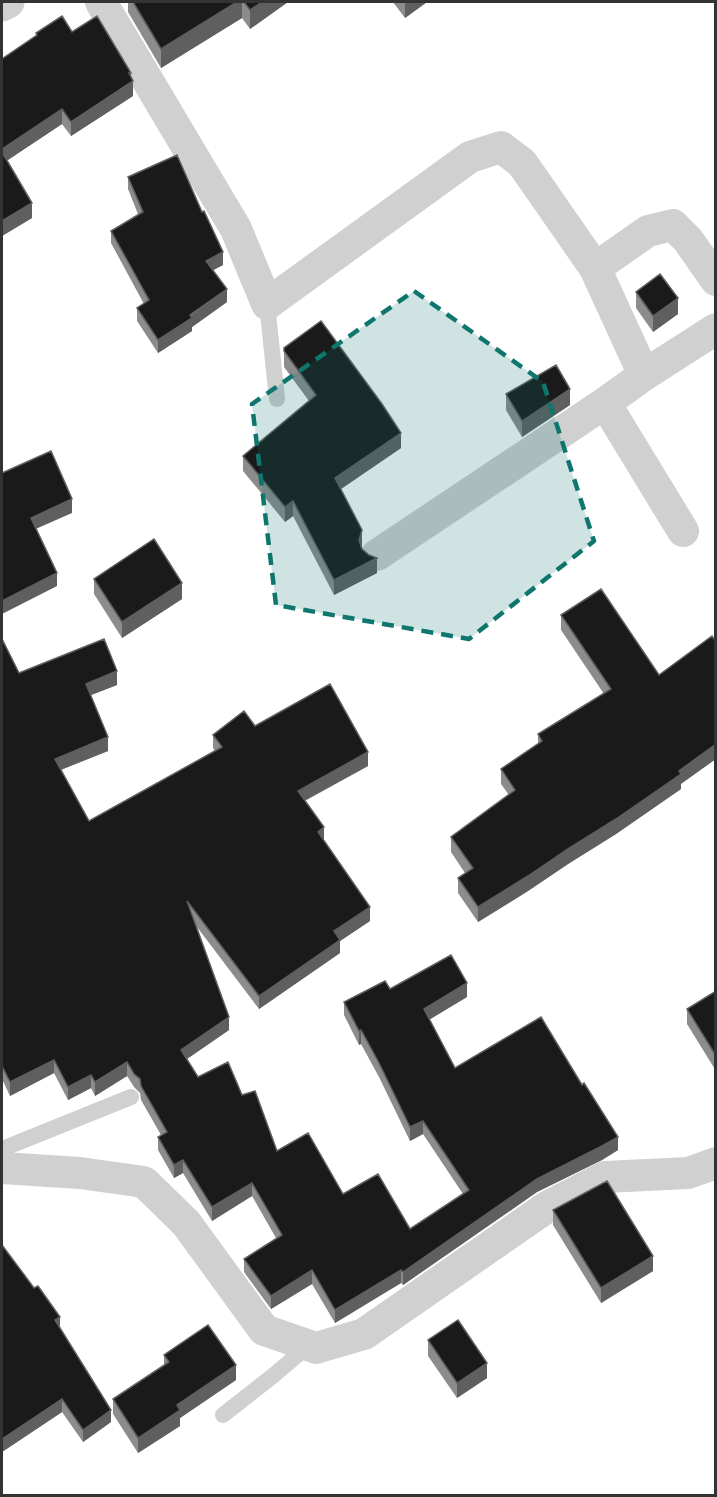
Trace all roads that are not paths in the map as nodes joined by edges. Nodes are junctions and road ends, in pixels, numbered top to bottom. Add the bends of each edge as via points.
1 (8, 2) edge
2 (101, 2) edge
3 (2, 5) edge
4 (595, 268) junction
5 (716, 280) edge
6 (267, 304) junction
7 (716, 329) edge
8 (644, 375) junction
9 (277, 399) dead end
10 (605, 403) junction
11 (683, 531) dead end
12 (377, 555) edge
13 (131, 1097) dead end
14 (2, 1149) edge
15 (716, 1163) edge
16 (2, 1168) edge
17 (308, 1346) junction
18 (223, 1415) dead end

1 - 3 street
2 - 6 street via 236,229
4 - 5 street via 648,231 673,225
4 - 6 street via 522,163 501,147 470,158
4 - 8 street
6 - 9 lane
7 - 8 street
8 - 10 street
10 - 11 street
10 - 12 street
13 - 14 lane
15 - 17 street via 688,1173 605,1177 547,1207 364,1334 316,1348
16 - 17 street via 144,1182 186,1223 264,1330
17 - 18 lane

